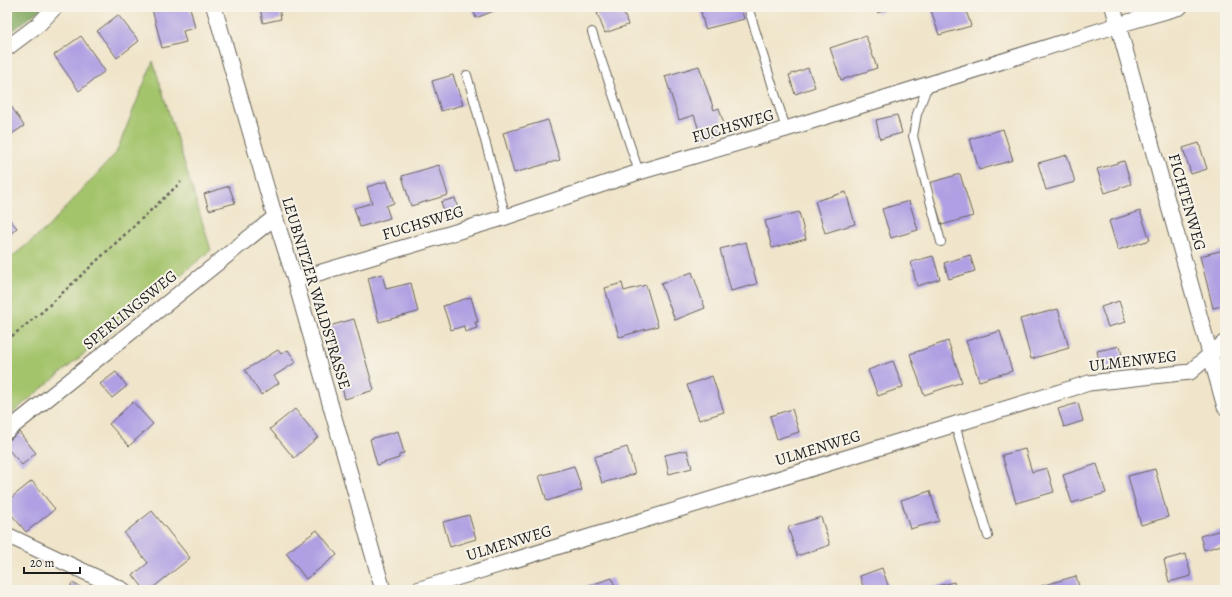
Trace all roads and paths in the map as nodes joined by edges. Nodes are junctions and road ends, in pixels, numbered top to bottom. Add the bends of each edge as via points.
1 (55, 7) edge
2 (214, 7) edge
3 (748, 7) edge
4 (1113, 7) edge
5 (1180, 7) edge
6 (1118, 25) junction
7 (592, 32) dead end
8 (7, 48) edge
9 (467, 75) dead end
10 (928, 85) junction
11 (786, 129) junction
12 (639, 172) junction
13 (181, 182) dead end
14 (275, 217) junction
15 (506, 217) junction
16 (941, 242) dead end
17 (295, 280) junction
18 (7, 340) edge
19 (1225, 342) edge
20 (1211, 355) junction
21 (1225, 407) edge
22 (955, 424) junction
23 (7, 431) edge
24 (7, 535) edge
25 (988, 536) dead end
26 (123, 590) edge
27 (383, 590) edge
28 (416, 590) edge

1 - 8 street via 39,24
2 - 14 street, LEUBNITZER WALDSTRASSE
3 - 11 lane
4 - 6 street, FICHTENWEG
5 - 6 street, FUCHSWEG
6 - 10 street, FUCHSWEG
6 - 20 street, FICHTENWEG
7 - 12 lane
9 - 15 lane
10 - 11 street, FUCHSWEG
10 - 16 lane via 916,114 913,136
11 - 12 street, FUCHSWEG
12 - 15 street, FUCHSWEG
13 - 18 path via 42,312
14 - 17 street, LEUBNITZER WALDSTRASSE
14 - 23 street, SPERLINGSWEG
15 - 17 street, FUCHSWEG
17 - 27 street, LEUBNITZER WALDSTRASSE
19 - 20 street, ULMENWEG
20 - 21 street, FICHTENWEG
20 - 22 street, ULMENWEG via 1190,372 1089,384
22 - 25 lane
22 - 28 street, ULMENWEG
24 - 26 street

